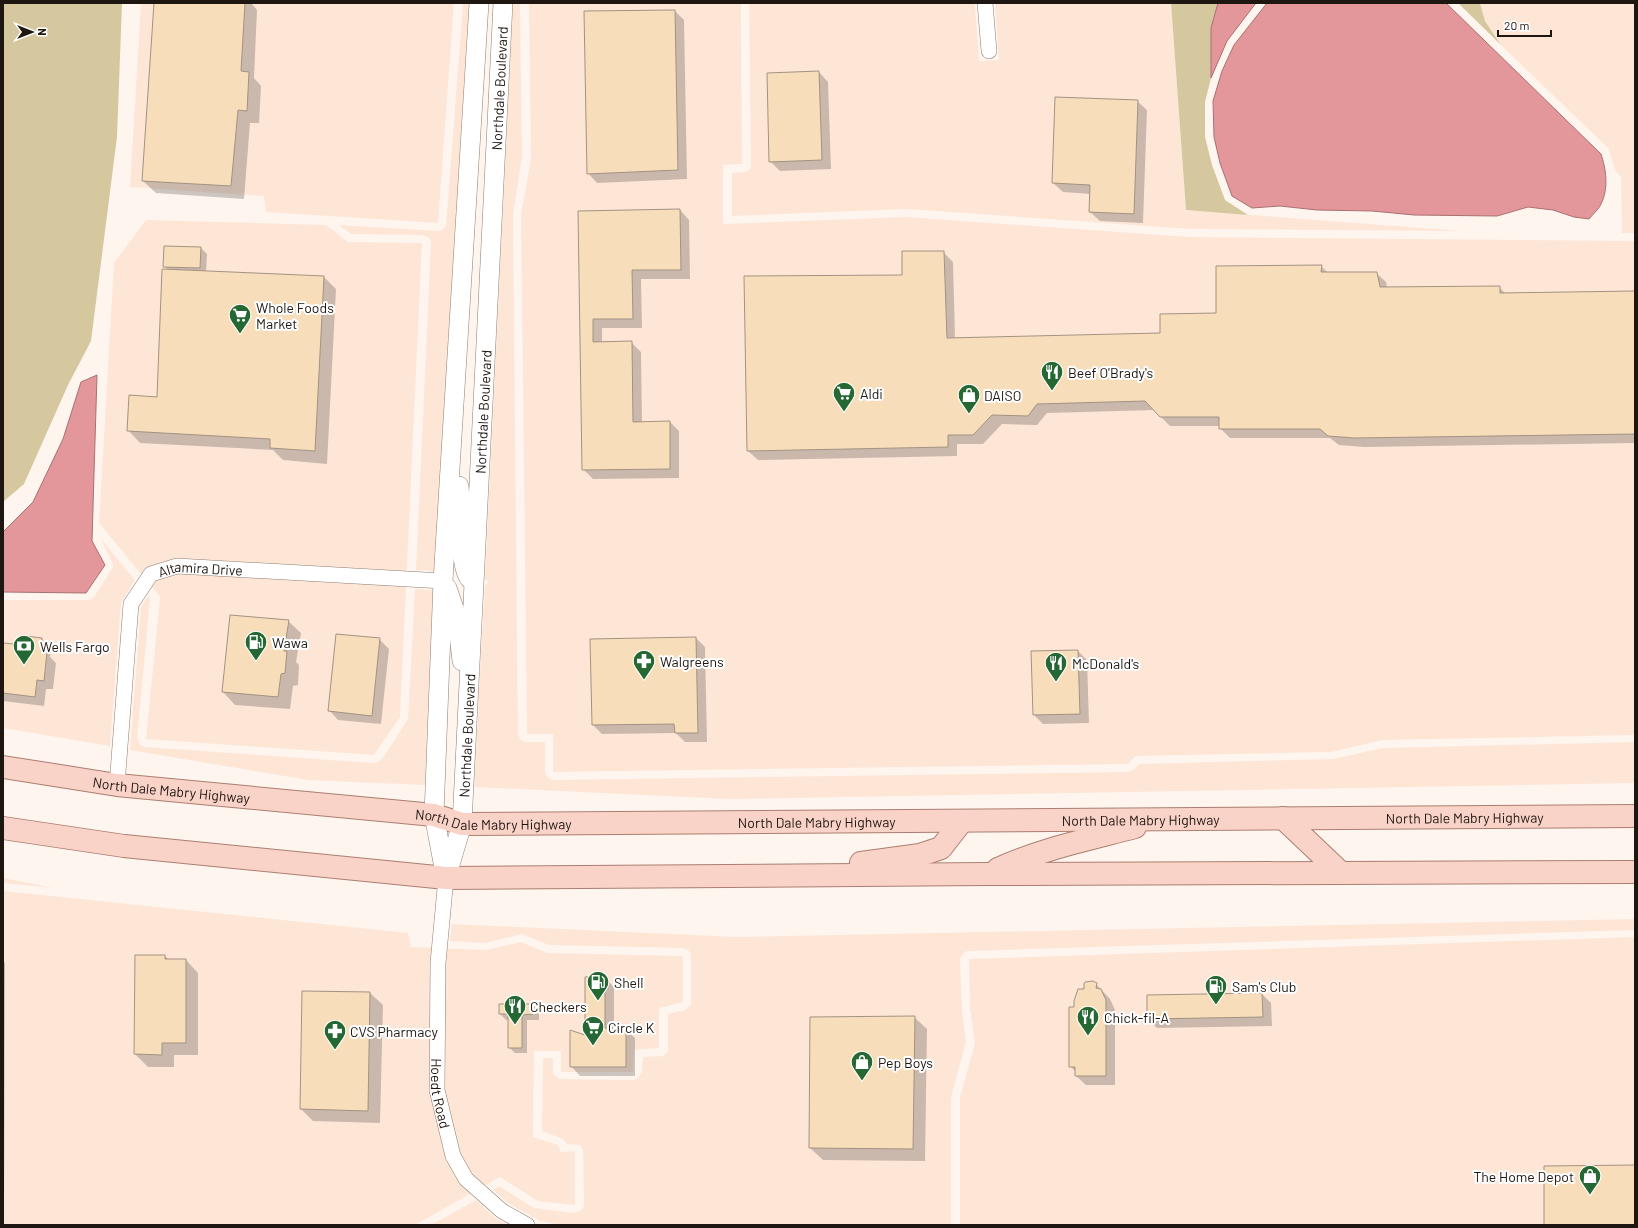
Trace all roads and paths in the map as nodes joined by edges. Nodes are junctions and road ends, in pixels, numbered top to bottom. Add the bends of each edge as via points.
1 (479, 3) edge
2 (503, 3) edge
3 (985, 3) edge
4 (989, 51) dead end
5 (463, 268) junction
6 (490, 270) junction
7 (452, 437) junction
8 (443, 581) junction
9 (475, 583) junction
10 (468, 706) junction
11 (3, 767) edge
12 (117, 785) junction
13 (434, 815) junction
14 (1635, 816) edge
15 (1283, 818) junction
16 (1163, 819) junction
17 (962, 821) junction
18 (462, 824) junction
19 (3, 828) edge
20 (1635, 872) edge
21 (1341, 873) junction
22 (987, 874) junction
23 (761, 876) junction
24 (446, 878) junction
25 (528, 1225) edge

1 - 5 street, Northdale Boulevard
2 - 6 street, Northdale Boulevard
3 - 4 street
5 - 6 street
5 - 7 street, Northdale Boulevard
6 - 9 street, Northdale Boulevard
7 - 8 street, Northdale Boulevard
7 - 9 street via 460,496 463,563 467,578
8 - 10 street via 457,617
8 - 12 street, Altamira Drive via 177,566 151,574 131,604
8 - 13 street, Northdale Boulevard
9 - 10 street, Northdale Boulevard
10 - 18 street, Northdale Boulevard
11 - 12 main road, North Dale Mabry Highway
12 - 13 main road, North Dale Mabry Highway
13 - 18 main road, North Dale Mabry Highway
13 - 24 street, Northdale Boulevard
14 - 15 main road, North Dale Mabry Highway
15 - 16 main road, North Dale Mabry Highway
15 - 21 main road
16 - 17 main road, North Dale Mabry Highway
16 - 22 main road via 1035,855
17 - 18 main road, North Dale Mabry Highway
17 - 23 main road via 941,848 920,855
18 - 24 street, Northdale Boulevard
19 - 24 main road via 124,846
20 - 21 main road
21 - 22 main road
22 - 23 main road
23 - 24 main road
24 - 25 street, Hoedt Road via 438,963 437,1090 453,1156 466,1179 502,1211

